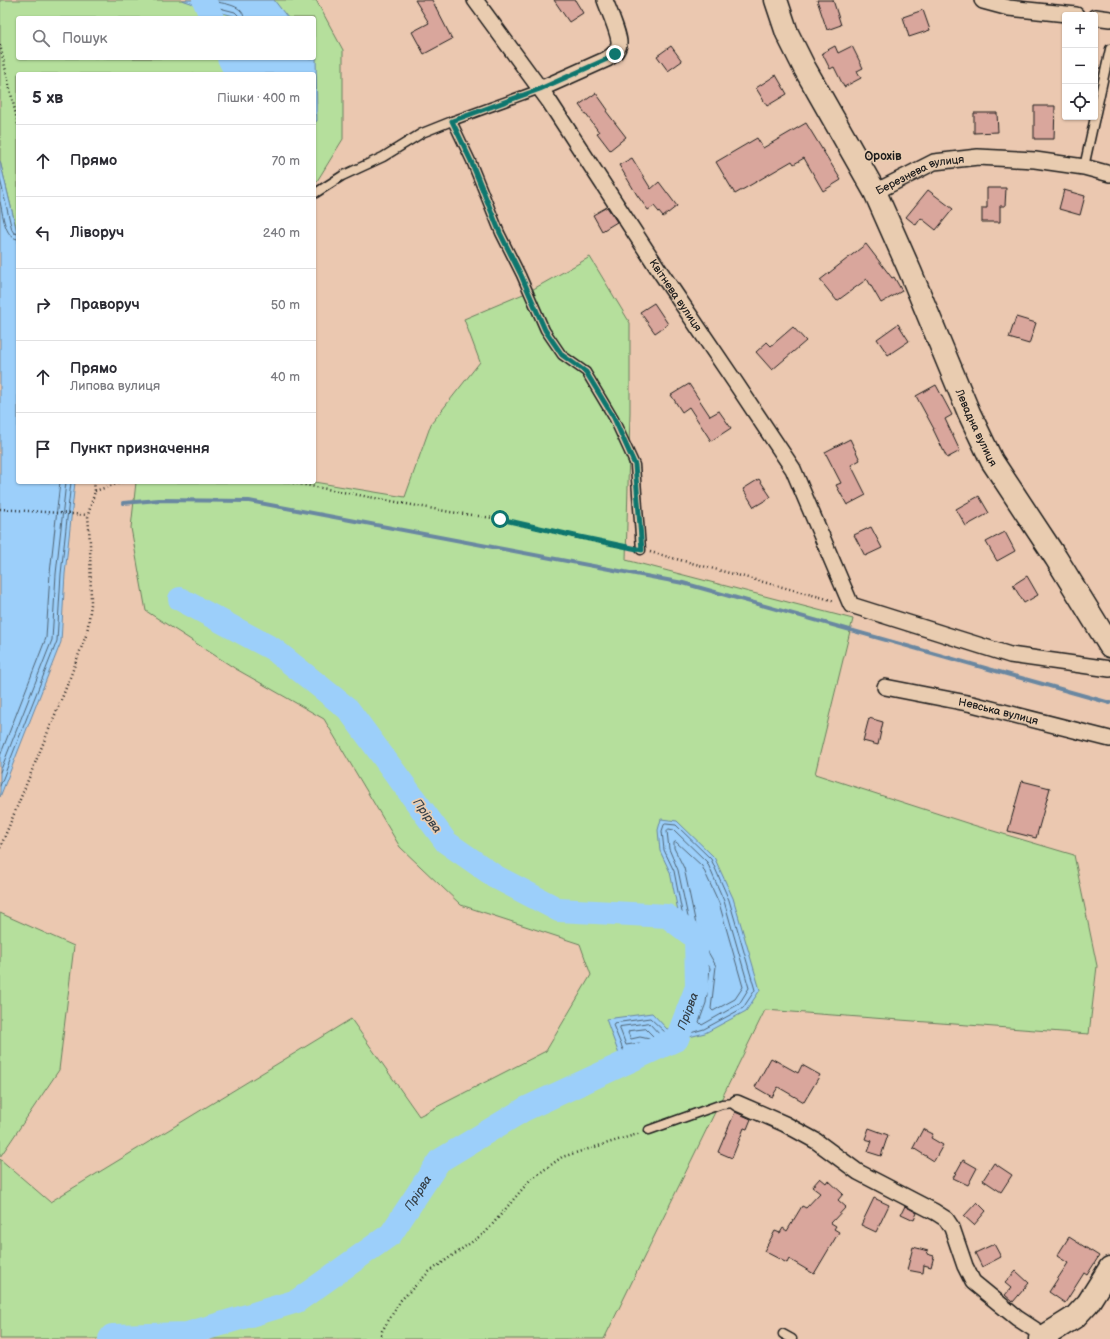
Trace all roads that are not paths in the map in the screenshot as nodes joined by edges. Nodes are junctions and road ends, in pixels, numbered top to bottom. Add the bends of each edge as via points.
1 (475, 0) edge
2 (605, 0) edge
3 (776, 0) edge
4 (982, 0) edge
5 (1062, 14) edge
6 (1098, 17) edge
7 (1110, 19) edge
8 (1110, 49) edge
9 (540, 89) junction
10 (1098, 103) edge
11 (1094, 120) edge
12 (452, 121) junction
13 (1084, 167) junction
14 (1110, 174) edge
15 (875, 192) junction
16 (316, 193) edge
17 (642, 550) road end
18 (1110, 646) edge
19 (1110, 669) edge
20 (885, 687) dead end
21 (1110, 739) edge
22 (737, 1103) joint
23 (649, 1130) road end
24 (1110, 1268) edge
25 (783, 1334) dead end
26 (1045, 1338) edge
27 (792, 1339) edge

1 - 9 street, Квітнева вулиця
2 - 9 street via 619,44 615,54
3 - 15 street, Березнева вулиця via 787,33 804,67
4 - 5 street via 1009,8
6 - 7 street
8 - 10 lane
9 - 12 lane
9 - 19 street, Квітнева вулиця via 792,469 851,605 1010,655
11 - 13 lane
12 - 16 lane via 422,133
12 - 17 lane via 545,330 562,355 586,372 614,418 635,465
13 - 14 street, Березнева вулиця
13 - 15 street, Березнева вулиця via 1035,160 978,157 934,162
15 - 18 street, Левадна вулиця via 992,461
20 - 21 street, Невська вулиця via 972,704
22 - 23 lane via 722,1104
22 - 26 street via 791,1127 816,1141 858,1172 946,1220 952,1228 973,1282
24 - 26 street via 1088,1303 1075,1317
25 - 27 lane

